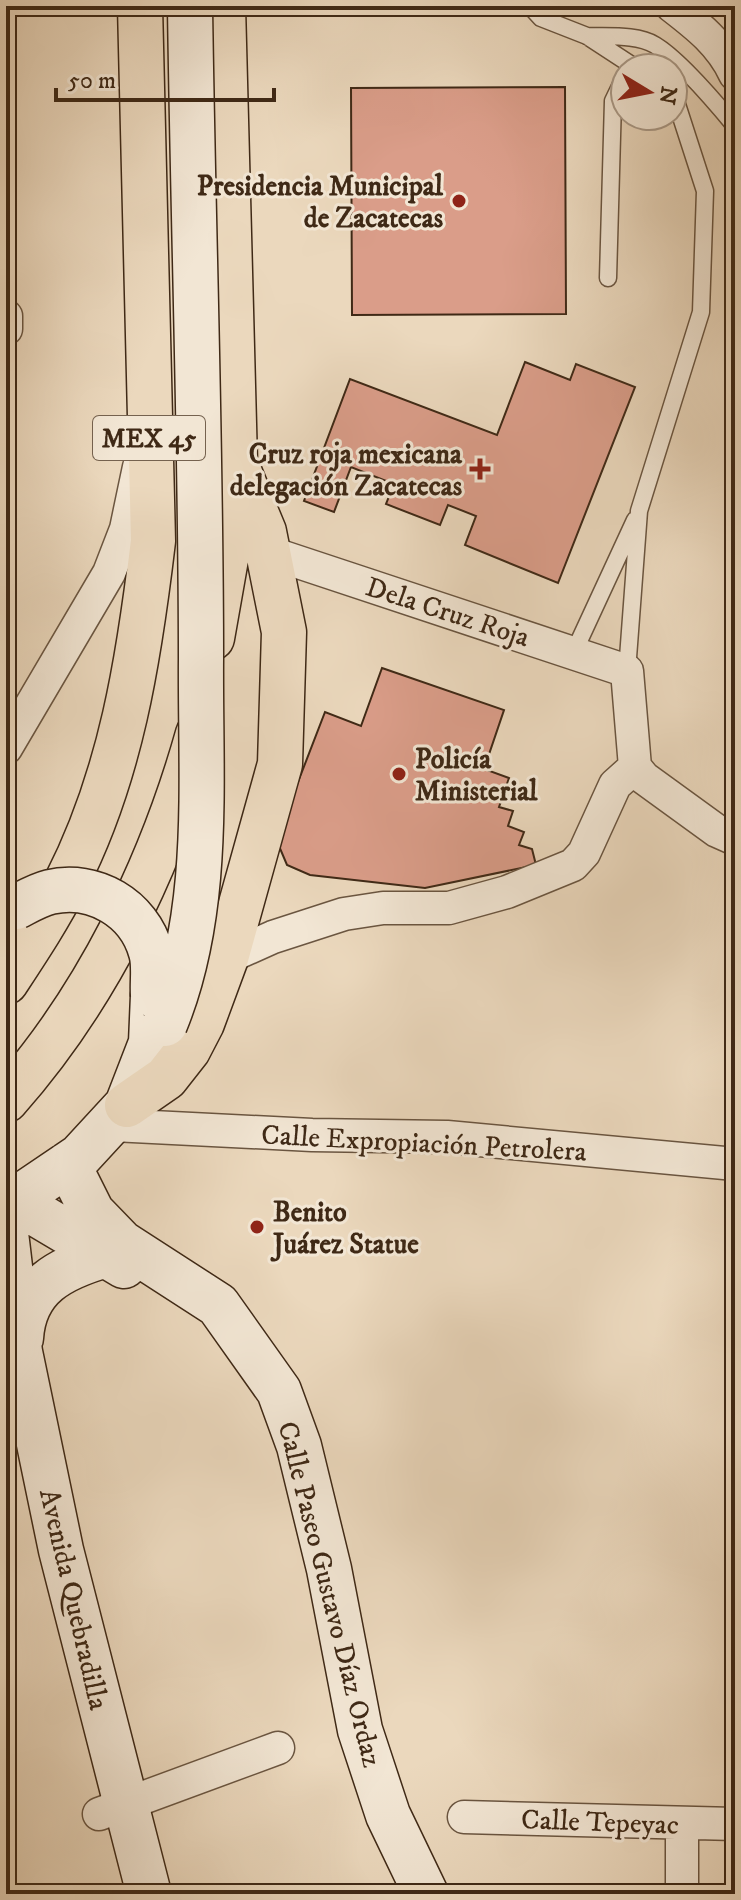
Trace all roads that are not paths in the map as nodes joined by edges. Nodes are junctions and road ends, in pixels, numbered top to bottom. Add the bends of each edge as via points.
1 (123, 6) edge
2 (140, 6) edge
3 (190, 6) edge
4 (223, 6) edge
5 (530, 6) edge
6 (672, 6) edge
7 (710, 17) edge
8 (587, 36) junction
9 (609, 52) edge
10 (142, 61) junction
11 (735, 74) edge
12 (735, 126) edge
13 (612, 132) edge
14 (686, 132) edge
15 (608, 278) dead end
16 (6, 316) edge
17 (6, 329) edge
18 (148, 417) junction
19 (235, 462) junction
20 (639, 511) junction
21 (268, 552) junction
22 (574, 652) junction
23 (627, 671) junction
24 (6, 746) edge
25 (635, 767) junction
26 (735, 839) edge
27 (11, 910) edge
28 (226, 958) junction
29 (6, 982) edge
30 (156, 1021) junction
31 (6, 1100) edge
32 (120, 1115) junction
33 (68, 1164) junction
34 (735, 1164) edge
35 (8, 1213) edge
36 (106, 1255) junction
37 (246, 1344) junction
38 (20, 1352) junction
39 (6, 1412) edge
40 (278, 1748) dead end
41 (112, 1808) junction
42 (464, 1817) dead end
43 (682, 1824) junction
44 (735, 1824) edge
45 (118, 1894) edge
46 (149, 1894) edge
47 (426, 1894) edge
48 (682, 1894) edge

1 - 10 lane
2 - 10 main road, MEX 45
3 - 30 main road, bridge via 201,489 199,823 192,933 181,986
4 - 19 main road, MEX 45
5 - 8 lane via 541,18
6 - 7 street
7 - 11 street
8 - 9 lane
8 - 12 lane via 655,45
10 - 18 main road, MEX 45
13 - 15 lane
14 - 20 lane via 705,191 701,312
16 - 17 street
18 - 24 street via 126,529 109,573
18 - 29 main road, MEX 45 via 153,541 135,678 113,767 67,882
19 - 21 main road
19 - 31 main road, MEX 45 via 227,553 198,735 177,802 102,966 63,1028
20 - 22 lane
20 - 23 lane
21 - 22 street, Dela Cruz Roja
21 - 28 main road via 284,632 280,764
22 - 23 street, Dela Cruz Roja
23 - 25 street
25 - 26 street via 717,831
25 - 28 street via 615,785 584,853 573,865 449,908 344,914
27 - 30 main road, bridge via 48,892 66,891 100,895 119,905 134,917 152,955
28 - 32 main road via 188,1050 166,1078
30 - 32 main road
32 - 33 main road
32 - 34 street, Calle Expropiación Petrolera via 312,1135 447,1137
33 - 35 main road
33 - 37 main road, Calle Paseo Gustavo Díaz Ordaz via 92,1212 122,1243 218,1305
35 - 36 main road
35 - 38 main road, Avenida Quebradilla
36 - 37 main road via 177,1299 211,1329
36 - 38 main road via 71,1265 37,1289 22,1325
37 - 47 main road, Calle Paseo Gustavo Díaz Ordaz via 279,1391 299,1446 360,1730 388,1815
38 - 41 main road, Avenida Quebradilla
39 - 41 main road, Avenida Quebradilla via 56,1644
40 - 41 street
41 - 45 main road, Avenida Quebradilla
41 - 46 main road, Avenida Quebradilla
42 - 43 street, Calle Tepeyac
43 - 44 street, Calle Tepeyac
43 - 48 street

